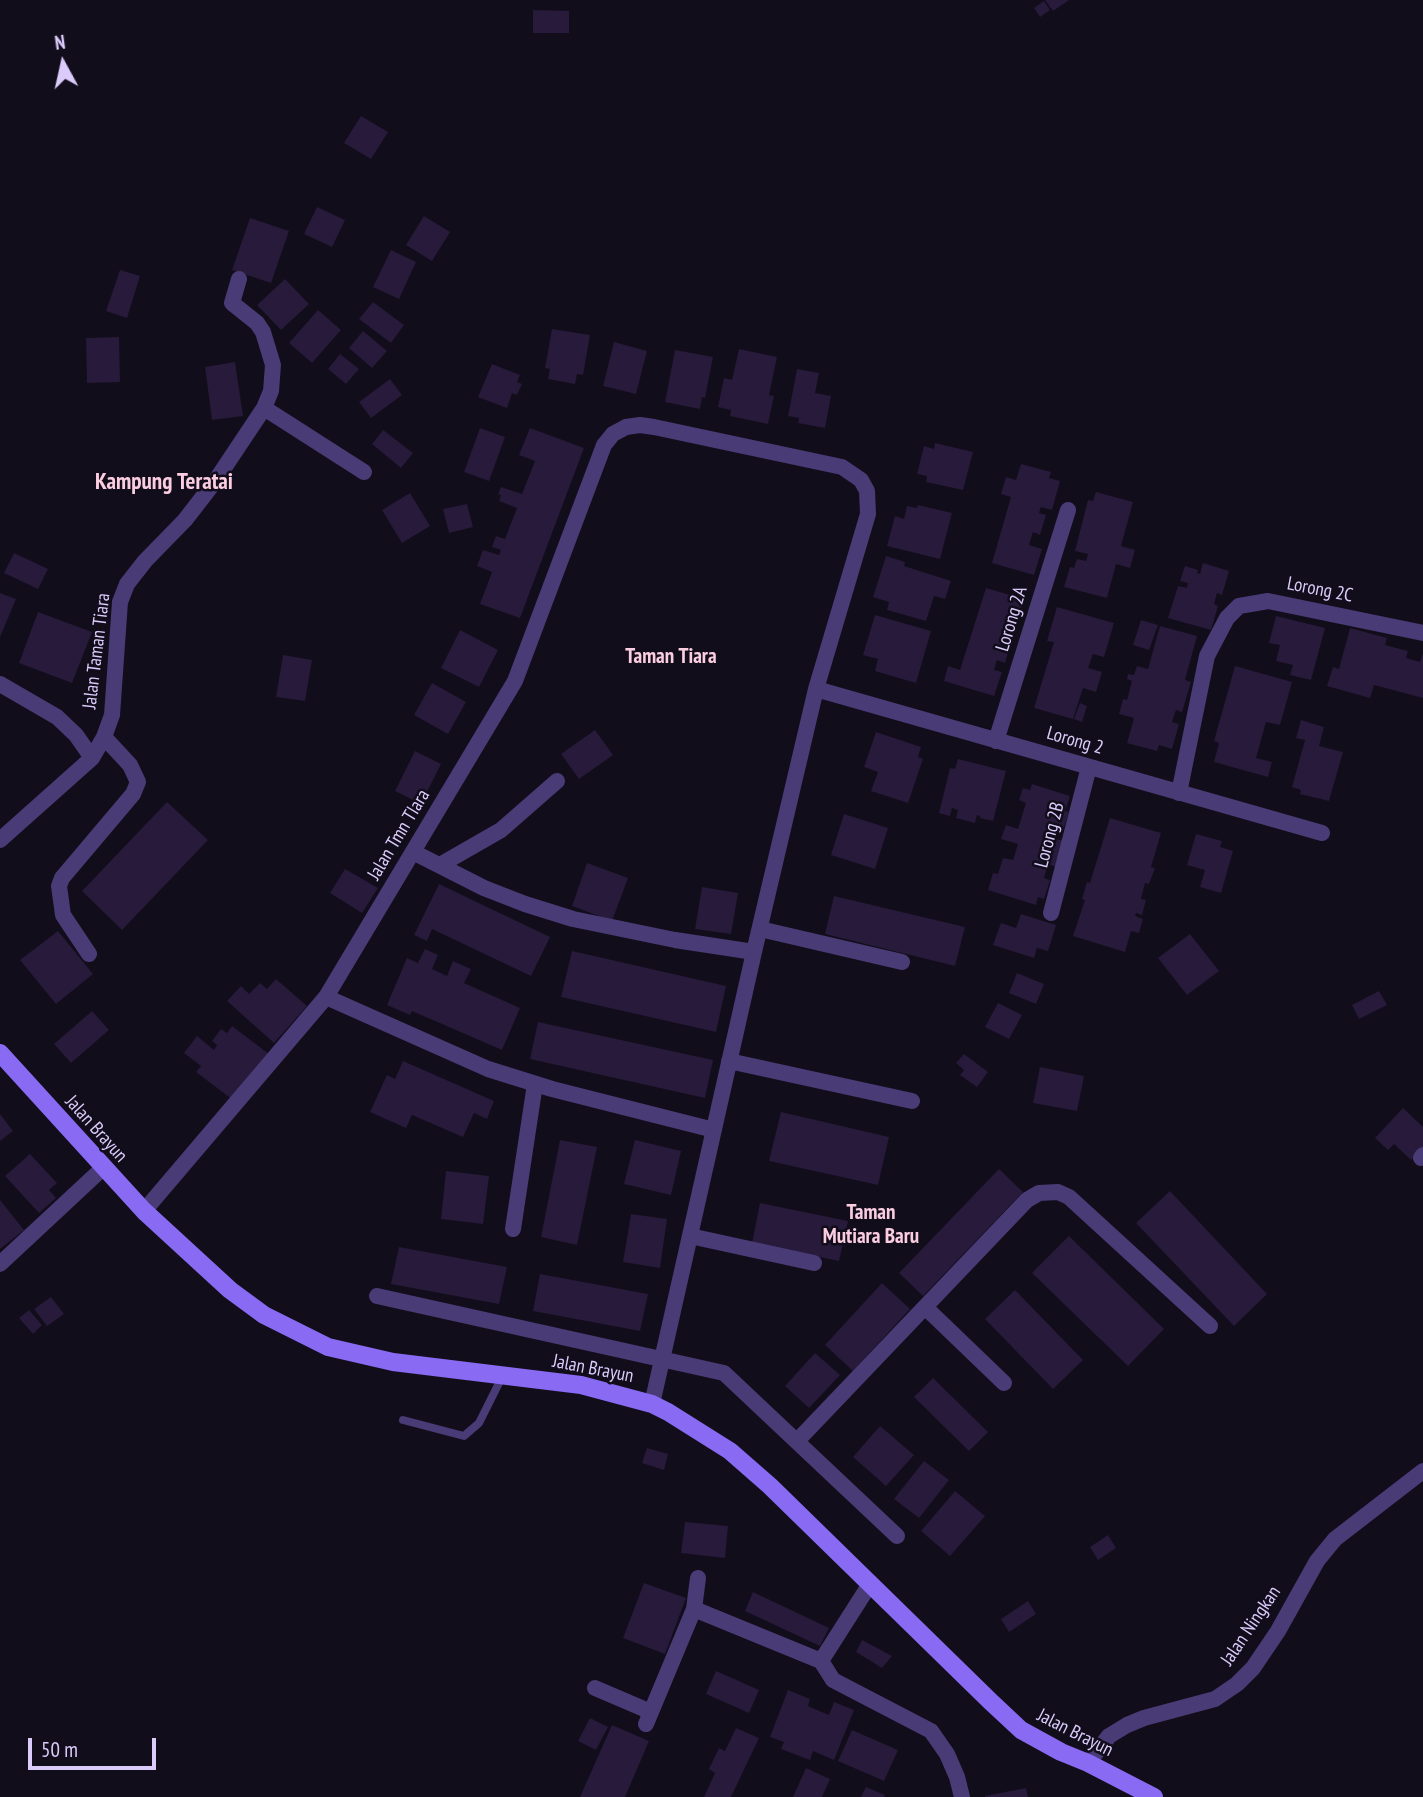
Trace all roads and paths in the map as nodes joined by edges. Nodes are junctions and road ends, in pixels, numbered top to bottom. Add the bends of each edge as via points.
1 (239, 279) dead end
2 (264, 408) junction
3 (364, 472) dead end
4 (1068, 510) dead end
5 (1423, 633) edge
6 (0, 684) edge
7 (816, 689) junction
8 (104, 737) junction
9 (996, 741) junction
10 (92, 758) junction
11 (1089, 767) junction
12 (557, 781) dead end
13 (1179, 793) junction
14 (1322, 833) dead end
15 (0, 840) edge
16 (413, 852) junction
17 (440, 865) junction
18 (1051, 913) dead end
19 (760, 929) junction
20 (754, 952) junction
21 (89, 954) dead end
22 (902, 962) dead end
23 (326, 997) junction
24 (0, 1053) edge
25 (729, 1061) junction
26 (536, 1084) junction
27 (912, 1101) dead end
28 (713, 1130) junction
29 (103, 1168) junction
30 (144, 1211) junction
31 (513, 1229) dead end
32 (690, 1236) junction
33 (814, 1263) dead end
34 (0, 1264) edge
35 (377, 1296) dead end
36 (925, 1307) junction
37 (1210, 1326) dead end
38 (663, 1359) junction
39 (503, 1375) junction
40 (1004, 1383) dead end
41 (652, 1404) junction
42 (403, 1420) dead end
43 (797, 1440) junction
44 (1423, 1471) edge
45 (897, 1536) dead end
46 (698, 1578) dead end
47 (870, 1584) junction
48 (694, 1609) junction
49 (821, 1661) junction
50 (595, 1688) dead end
51 (1088, 1763) junction
52 (962, 1797) edge
53 (1154, 1797) edge

1 - 2 street, Jalan Taman Tiara via 233,305 257,323 273,365
2 - 3 street
2 - 8 street, Jalan Taman Tiara via 216,480 127,584 120,601 112,715
4 - 9 street, Lorong 2A
5 - 13 street, Lorong 2C via 1268,601 1239,606 1227,618 1207,656
6 - 10 street via 57,717
7 - 9 street, Lorong 2
7 - 16 street, Jalan Tmn TIara via 868,514 867,491 861,480 842,467 647,426 626,427 604,445 515,681
7 - 19 street
8 - 10 street, Jalan Taman Tiara
8 - 21 street via 130,765 138,782 133,794 62,878 63,915
9 - 11 street, Lorong 2
10 - 15 street, Jalan Taman Tiara
11 - 13 street, Lorong 2
11 - 18 street, Lorong 2B
12 - 17 street via 501,830
13 - 14 street, Lorong 2
16 - 17 street
16 - 23 street, Jalan Tmn TIara
17 - 20 street via 484,888 573,919
19 - 20 street
19 - 22 street
20 - 25 street
23 - 26 street via 477,1064
23 - 30 street, Jalan Tmn TIara
24 - 29 main road, Jalan Brayun
25 - 27 street
25 - 28 street
26 - 28 street
26 - 31 street
28 - 32 street
29 - 30 main road, Jalan Brayun
29 - 34 street
30 - 39 main road, Jalan Brayun via 230,1290 264,1315 328,1348 393,1362
32 - 33 street
32 - 38 street
35 - 38 street
36 - 37 street via 1027,1200 1050,1191 1069,1198
36 - 40 street
36 - 43 street
38 - 41 street
38 - 43 street via 724,1373
39 - 41 main road, Jalan Brayun via 581,1385
39 - 42 lane via 479,1423 464,1436
41 - 47 main road, Jalan Brayun via 730,1451
43 - 45 street
44 - 51 street, Jalan Ningkan via 1335,1539 1253,1668 1237,1684 1215,1699 1127,1725 1109,1736
46 - 48 street
47 - 49 street
47 - 51 main road, Jalan Brayun via 1021,1730
48 - 49 street
48 - 50 street via 649,1718
49 - 52 street via 833,1681 932,1731 947,1754
51 - 53 main road, Jalan Brayun

